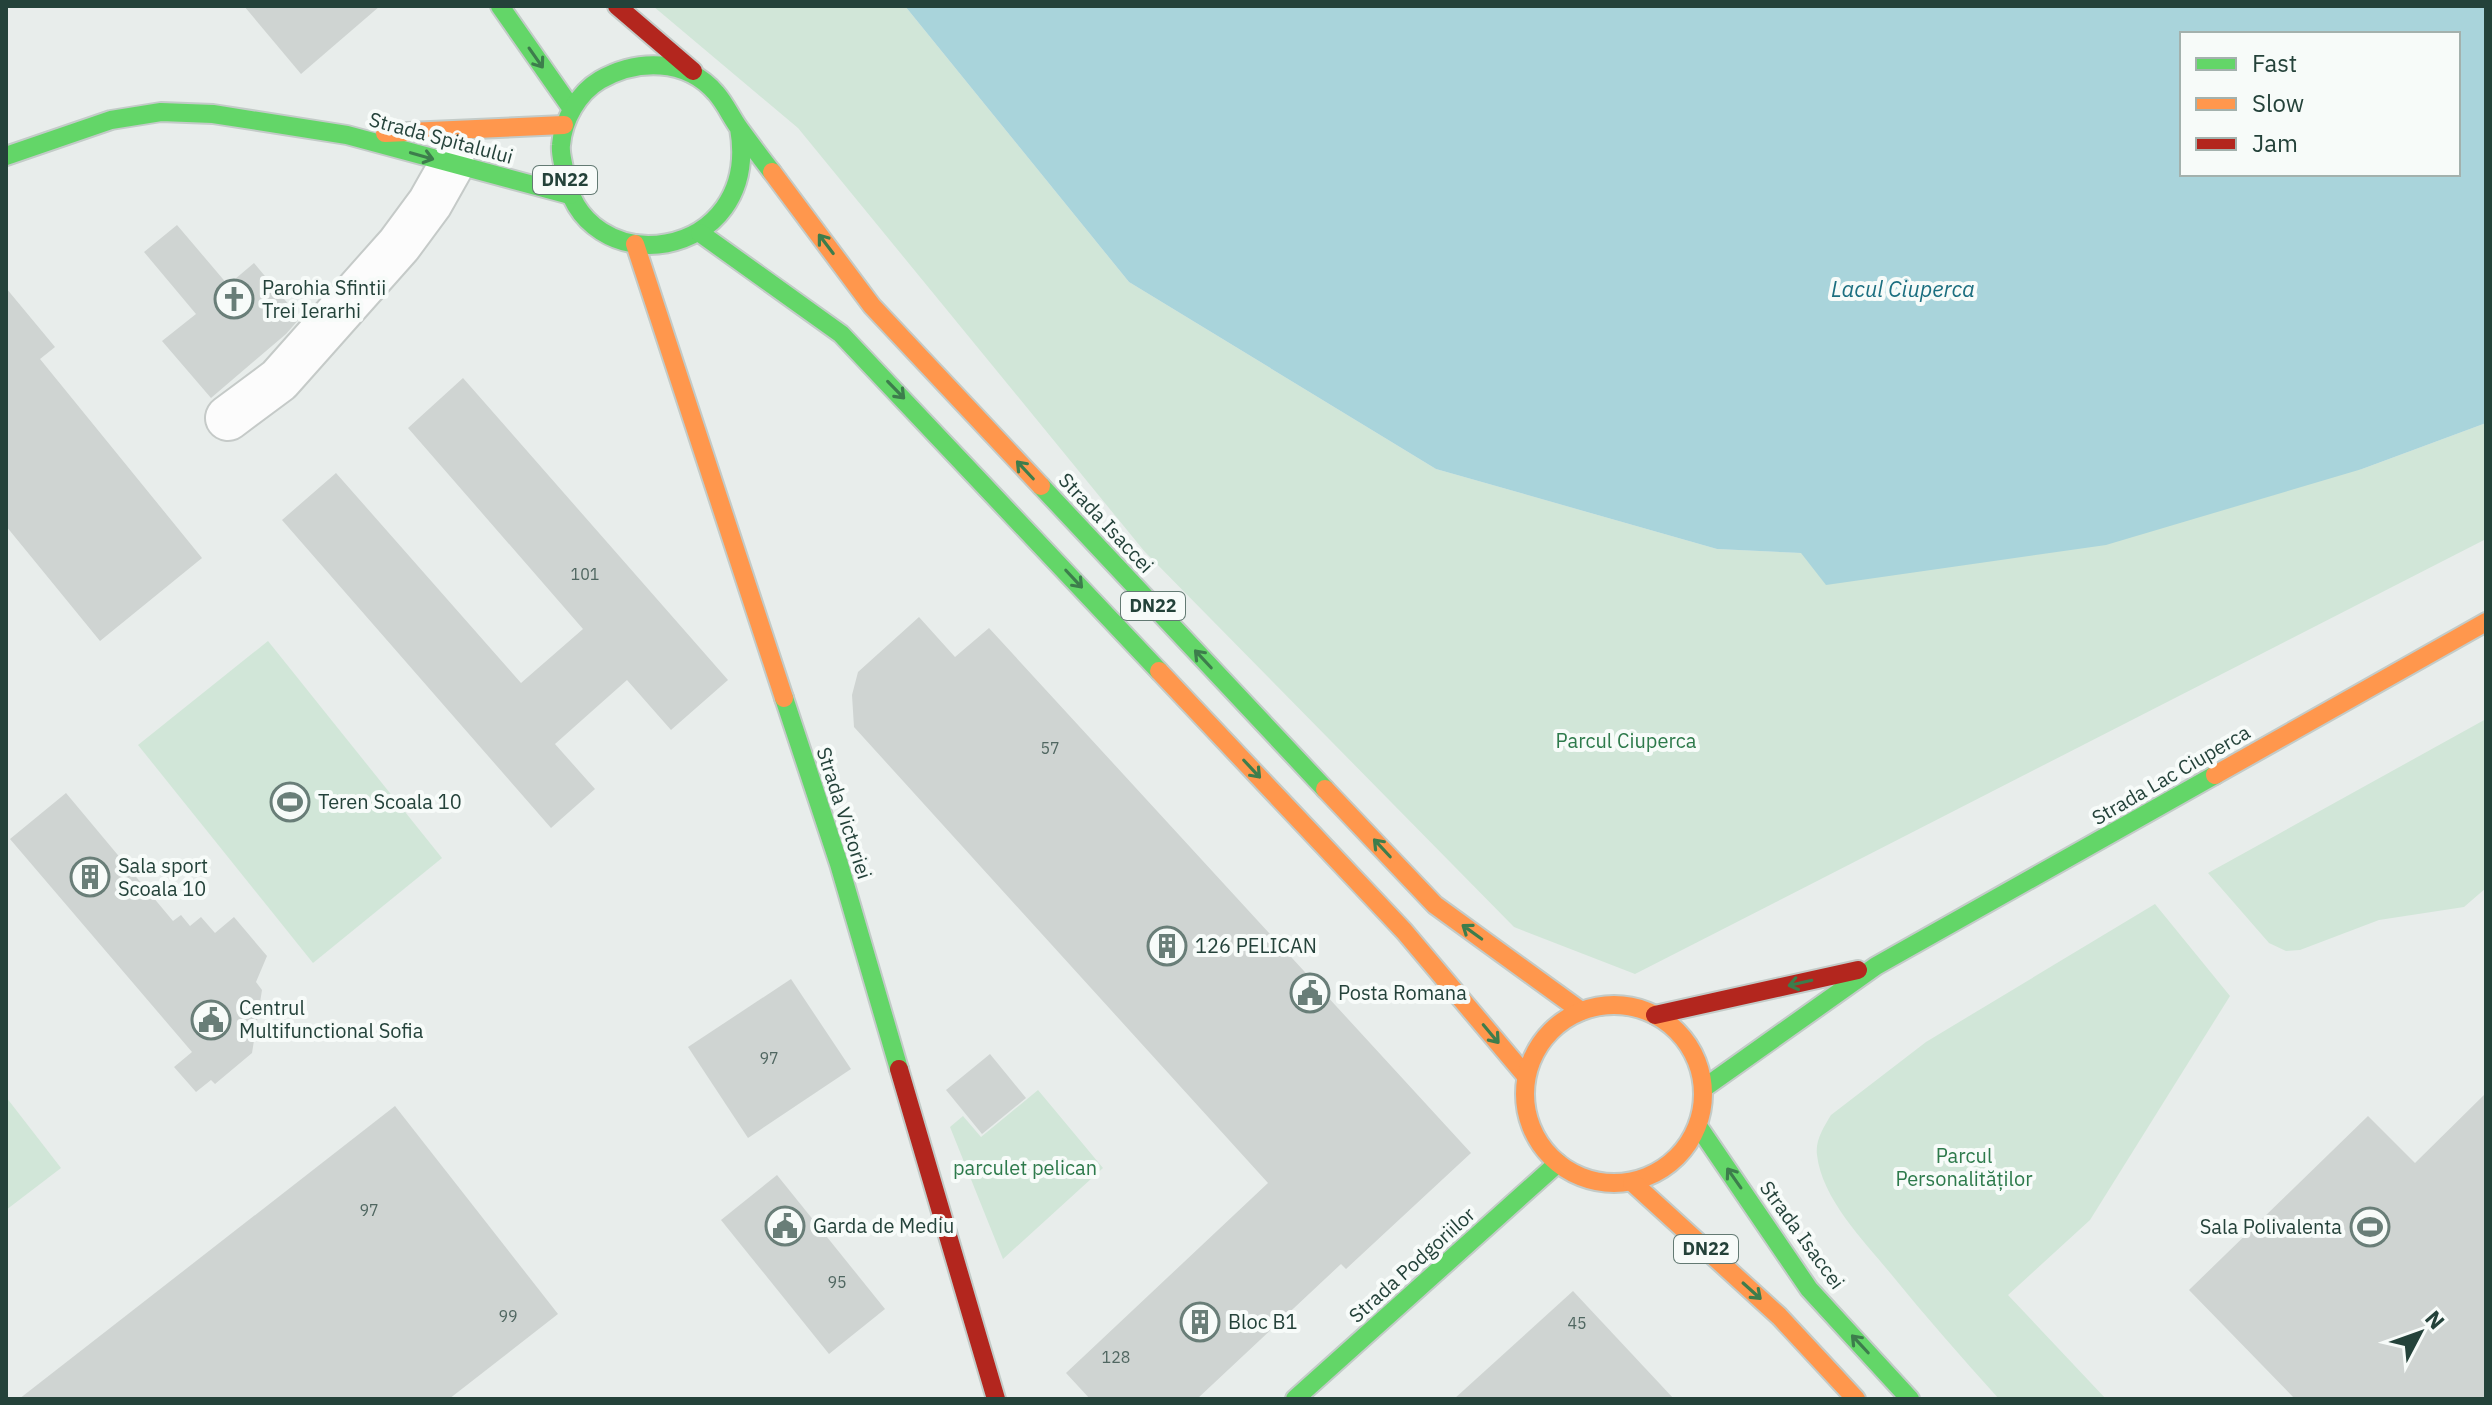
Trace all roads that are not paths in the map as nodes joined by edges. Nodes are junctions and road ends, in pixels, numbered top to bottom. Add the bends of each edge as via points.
1 (500, 6) edge
2 (617, 6) edge
3 (697, 75) junction
4 (568, 117) junction
5 (739, 128) junction
6 (347, 135) junction
7 (6, 156) edge
8 (452, 164) junction
9 (570, 195) junction
10 (700, 233) junction
11 (635, 244) junction
12 (228, 418) dead end
13 (2486, 622) edge
14 (1876, 966) junction
15 (1581, 1011) junction
16 (1655, 1015) junction
17 (1526, 1076) junction
18 (1704, 1088) junction
19 (1698, 1126) junction
20 (1558, 1163) junction
21 (1632, 1182) junction
22 (996, 1399) edge
23 (1295, 1399) edge
24 (1856, 1399) edge
25 (1910, 1399) edge

1 -> 4 main road
2 - 3 main road, Strada Isaccei / DN22
3 - 4 main road, Strada Isaccei / DN22 via 670,65 642,63 614,71 590,86
3 - 5 main road, Strada Isaccei / DN22 via 730,107
4 - 6 main road, Strada Spitalului
4 - 9 main road, Strada Isaccei / DN22 via 560,149
5 - 10 main road, Strada Isaccei / DN22 via 743,152 737,187
15 -> 5 main road, Strada Isaccei / DN22 via 1435,905 872,306
6 - 7 main road, Strada Spitalului via 213,114 161,112 111,120
6 -> 8 main road, Strada Spitalului
8 - 9 main road, Strada Spitalului
8 - 12 street via 399,245 279,380
9 - 11 main road, Strada Isaccei / DN22 via 597,228
10 - 11 main road, Strada Isaccei / DN22 via 658,246
10 -> 17 main road, DN22 via 841,334 1404,931
11 - 22 main road, Strada Victoriei via 839,864
13 - 14 main road, Strada Lac Ciuperca
14 -> 16 main road, Strada Lac Ciuperca
14 - 18 main road, Strada Lac Ciuperca
15 - 16 main road via 1631,1006
15 - 17 main road via 1545,1036
16 - 18 main road via 1680,1033 1696,1059
17 - 20 main road via 1532,1128
18 - 19 main road
19 - 21 main road via 1683,1152 1660,1172
25 -> 19 main road, Strada Isaccei / DN22 via 1809,1289
20 - 21 main road via 1589,1180
20 - 23 main road, Strada Podgoriilor
21 -> 24 main road, DN22 via 1779,1316

